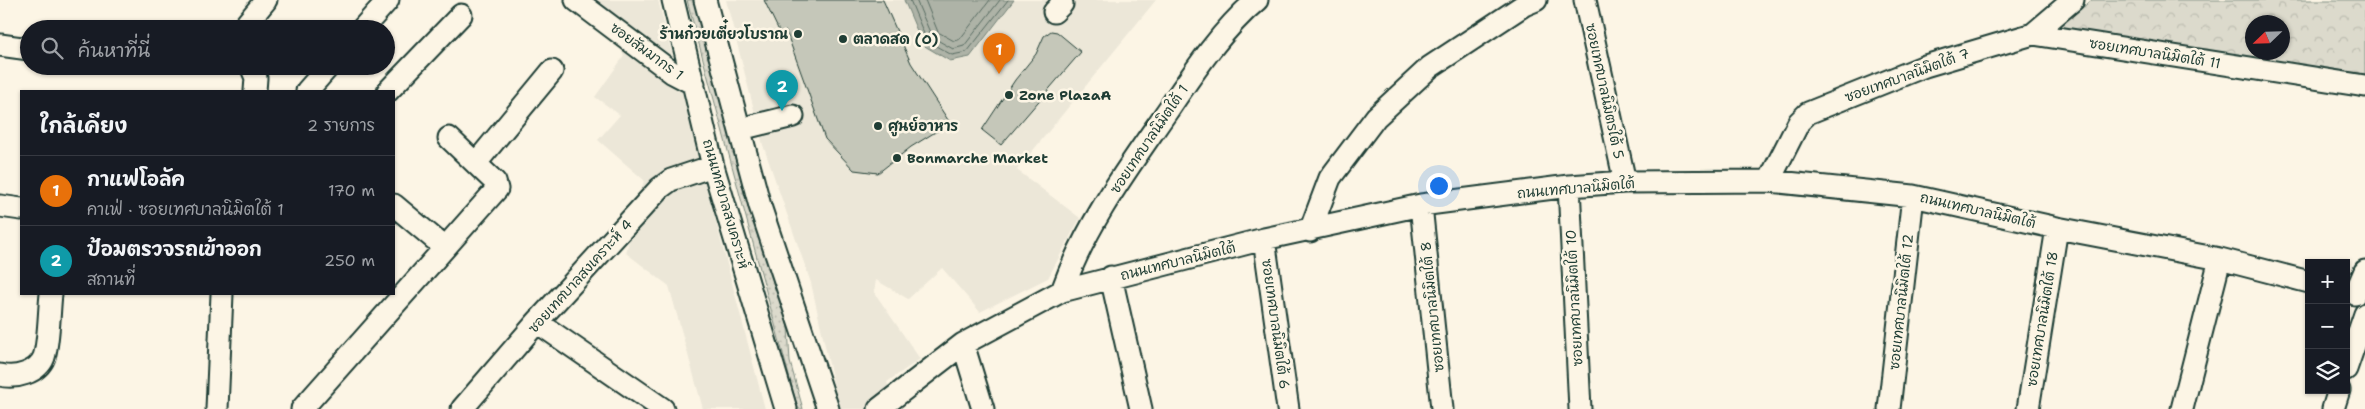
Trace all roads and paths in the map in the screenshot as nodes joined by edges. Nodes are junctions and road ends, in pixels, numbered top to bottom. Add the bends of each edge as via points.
1 (266, 0) edge
2 (388, 0) edge
3 (673, 0) edge
4 (705, 0) edge
5 (1257, 0) edge
6 (1536, 0) edge
7 (1585, 0) edge
8 (2074, 0) edge
9 (579, 1) edge
10 (461, 15) dead end
11 (249, 20) edge
12 (370, 20) edge
13 (2033, 34) junction
14 (0, 45) edge
15 (20, 48) edge
16 (552, 71) dead end
17 (255, 75) edge
18 (321, 75) edge
19 (694, 84) junction
20 (2365, 86) edge
21 (255, 90) edge
22 (307, 90) edge
23 (389, 90) edge
24 (793, 116) dead end
25 (740, 129) junction
26 (449, 138) dead end
27 (476, 163) junction
28 (714, 166) junction
29 (1769, 181) junction
30 (1625, 182) junction
31 (1569, 186) junction
32 (1913, 196) junction
33 (1421, 205) junction
34 (0, 206) edge
35 (395, 207) edge
36 (20, 209) edge
37 (2057, 228) junction
38 (1310, 231) junction
39 (1264, 239) junction
40 (444, 247) junction
41 (2220, 259) junction
42 (2365, 271) edge
43 (1111, 277) junction
44 (2305, 281) edge
45 (1062, 291) junction
46 (2356, 294) edge
47 (51, 295) edge
48 (222, 295) edge
49 (2365, 314) edge
50 (537, 322) junction
51 (963, 344) junction
52 (2350, 357) edge
53 (0, 375) edge
54 (2338, 394) edge
55 (823, 403) edge
56 (786, 408) edge
57 (217, 409) edge
58 (302, 409) edge
59 (462, 409) edge
60 (663, 409) edge
61 (879, 409) edge
62 (983, 409) edge
63 (1141, 409) edge
64 (1288, 409) edge
65 (1442, 409) edge
66 (1580, 409) edge
67 (1889, 409) edge
68 (2028, 409) edge
69 (2182, 409) edge
70 (2333, 409) edge

1 - 11 street
2 - 12 street
3 - 19 street, ถนนเทศบาลสงเคราะห์
4 - 25 street
5 - 45 street, ซอยเทศบาลนิมิตใต้ 1 via 1242,12 1186,84 1114,187 1074,258
6 - 38 street via 1430,67 1376,117 1330,178
7 - 30 street, ซอยเทศบาลนิมิตรใต้ 5
8 - 13 street, ซอยเทศบาลนิมิตใต้ 7
9 - 19 street, ซอยสัมมากร 1 via 673,73
10 - 23 street
13 - 20 street, ซอยเทศบาลนิมิตใต้ 11
13 - 29 street, ซอยเทศบาลนิมิตใต้ 7 via 1925,66 1808,113 1799,122
14 - 15 street
16 - 27 street
17 - 21 street
18 - 22 street
19 - 28 street, ถนนเทศบาลสงเคราะห์
24 - 25 street
25 - 55 street via 760,206
26 - 27 street
27 - 40 street via 495,182 497,189
28 - 50 street, ซอยเทศบาลสงเคราะห์ 4 via 671,180 660,188
28 - 56 street, ถนนเทศบาลสงเคราะห์
29 - 30 street, ถนนเทศบาลนิมิตใต้
29 - 32 street, ถนนเทศบาลนิมิตใต้
30 - 31 street, ถนนเทศบาลนิมิตใต้
31 - 33 street, ถนนเทศบาลนิมิตใต้
31 - 66 street, ซอยเทศบาลนิมิตใต้ 10
32 - 37 street, ถนนเทศบาลนิมิตใต้
32 - 67 street, ซอยเทศบาลนิมิตใต้ 12
33 - 38 street, ถนนเทศบาลนิมิตใต้
33 - 65 street, ซอยเทศบาลนิมิตใต้ 8
34 - 36 street
35 - 40 street
37 - 41 street, ถนนเทศบาลนิมิตใต้
37 - 68 street, ซอยเทศบาลนิมิตใต้ 18
38 - 39 street, ถนนเทศบาลนิมิตใต้
39 - 43 street, ถนนเทศบาลนิมิตใต้
39 - 64 street, ซอยเทศบาลนิมิตใต้ 6
40 - 58 street
41 - 44 street, ถนนเทศบาลนิมิตใต้
41 - 69 street
42 - 46 street
43 - 45 street, ถนนเทศบาลนิมิตใต้
43 - 63 street
45 - 51 street, ถนนเทศบาลนิมิตใต้
47 - 53 street via 44,358 32,371 22,375
48 - 57 street
49 - 52 street
50 - 59 street, ซอยเทศบาลสงเคราะห์ 4
50 - 60 street
51 - 61 street, ถนนเทศบาลนิมิตใต้
51 - 62 street
54 - 70 street

